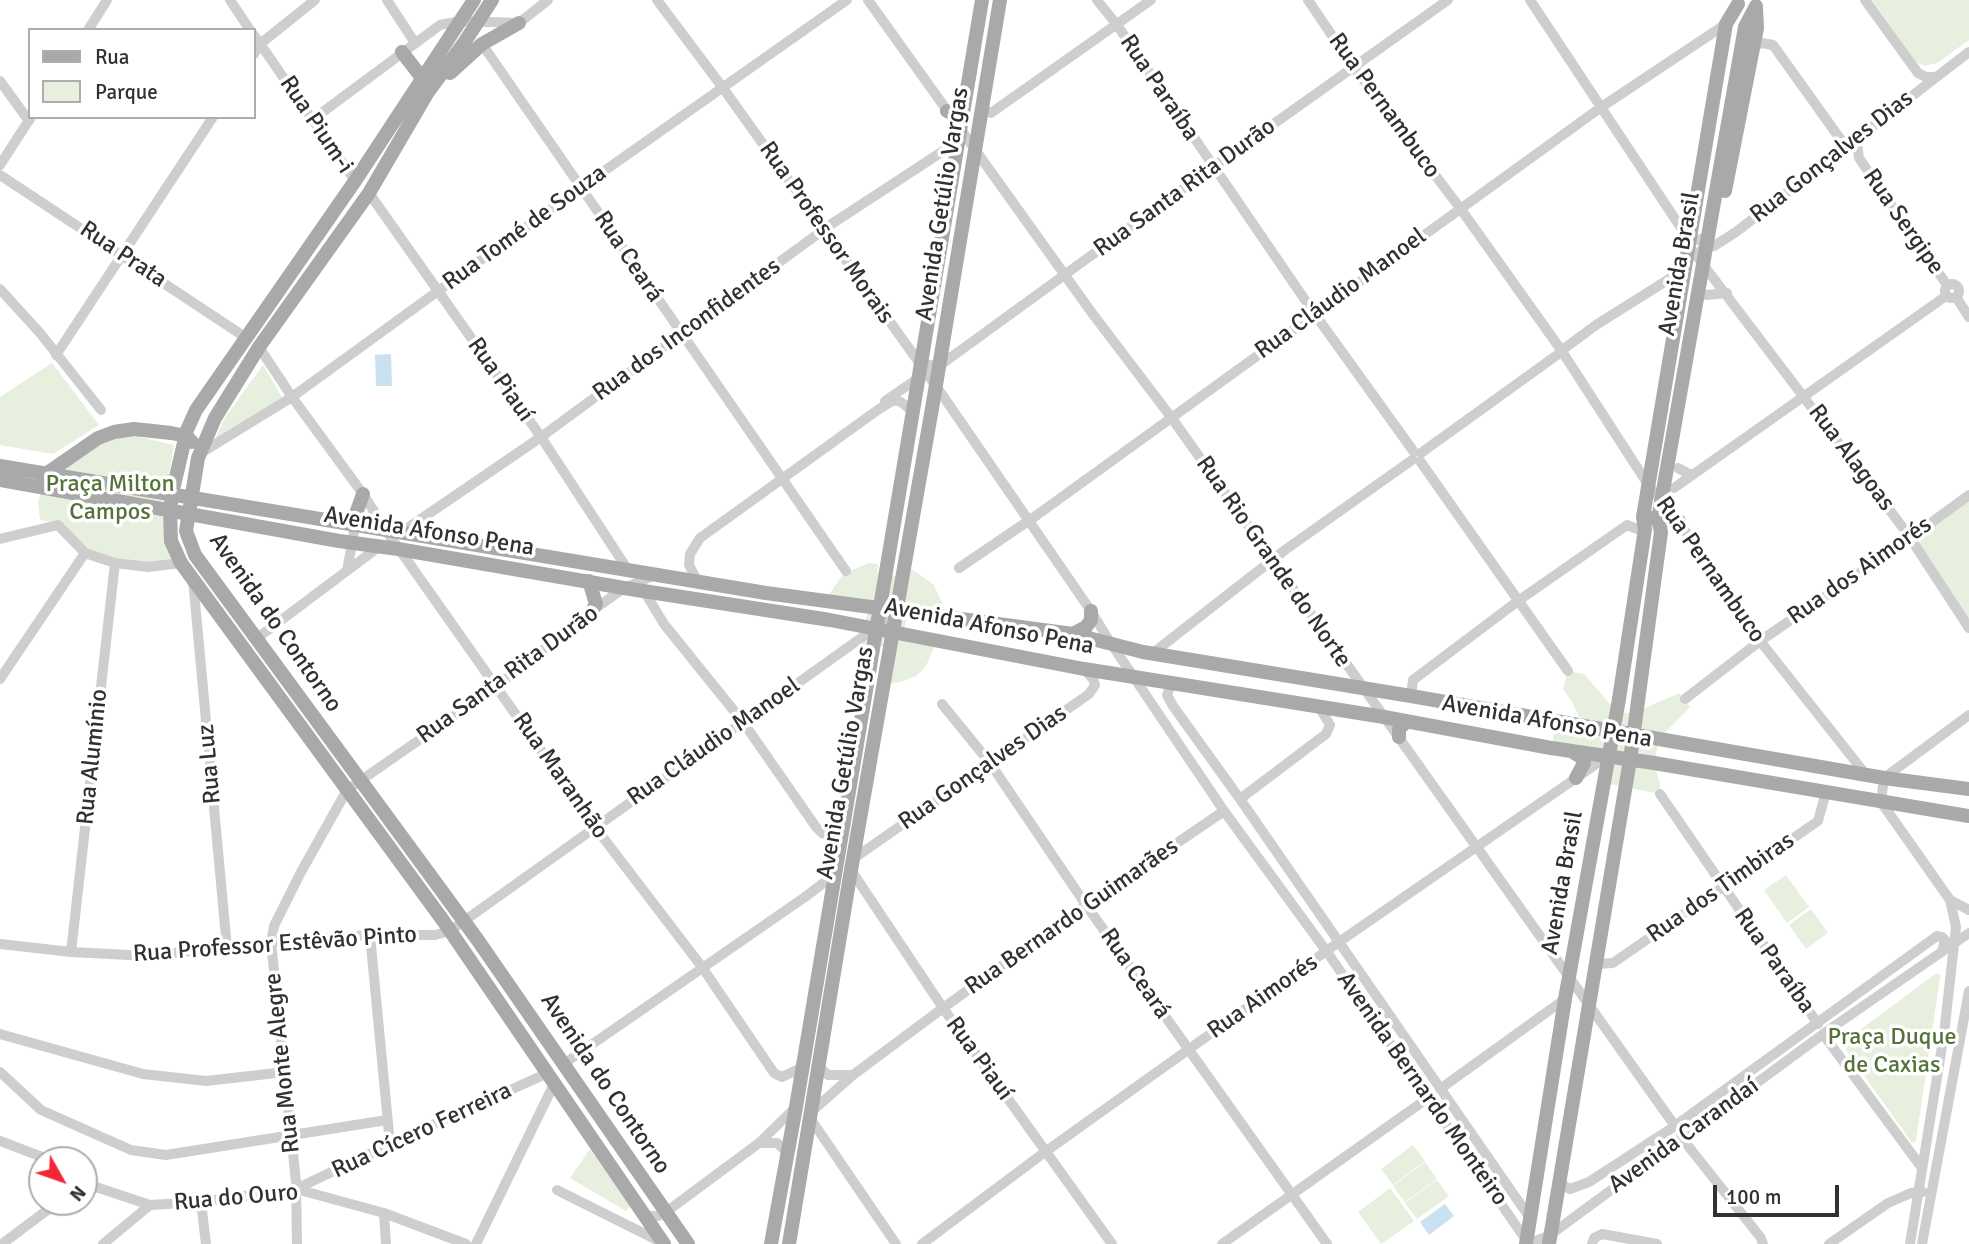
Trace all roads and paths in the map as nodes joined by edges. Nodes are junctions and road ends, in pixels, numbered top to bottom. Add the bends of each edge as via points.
1 (107, 0) edge
2 (230, 0) edge
3 (315, 0) edge
4 (387, 0) edge
5 (474, 0) edge
6 (492, 0) edge
7 (548, 0) edge
8 (657, 0) edge
9 (848, 0) edge
10 (868, 0) edge
11 (982, 0) edge
12 (1000, 0) edge
13 (1097, 0) edge
14 (1151, 0) edge
15 (1308, 0) edge
16 (1448, 0) edge
17 (1530, 0) edge
18 (1865, 0) edge
19 (1738, 1) edge
20 (1756, 3) edge
21 (460, 21) junction
22 (477, 22) junction
23 (519, 23) junction
24 (1726, 24) junction
25 (1117, 25) junction
26 (1745, 27) junction
27 (89, 28) edge
28 (249, 28) edge
29 (415, 43) junction
30 (256, 44) edge
31 (1754, 46) junction
32 (486, 50) junction
33 (402, 52) junction
34 (1969, 52) edge
35 (1354, 68) junction
36 (1935, 77) junction
37 (0, 81) edge
38 (425, 85) junction
39 (723, 88) junction
40 (1600, 108) junction
41 (963, 109) junction
42 (982, 109) junction
43 (947, 111) junction
44 (28, 116) edge
45 (30, 119) edge
46 (212, 119) edge
47 (312, 120) junction
48 (958, 135) junction
49 (1861, 135) junction
50 (1849, 144) junction
51 (975, 150) junction
52 (1836, 153) junction
53 (1859, 158) junction
54 (0, 165) edge
55 (1213, 167) junction
56 (0, 174) edge
57 (355, 181) junction
58 (580, 188) junction
59 (369, 193) junction
60 (1460, 208) junction
61 (824, 230) junction
62 (1699, 248) junction
63 (124, 255) junction
64 (1685, 269) junction
65 (1065, 274) junction
66 (1969, 279) edge
67 (0, 289) edge
68 (1952, 291) junction
69 (438, 292) junction
70 (1727, 293) junction
71 (1706, 295) junction
72 (1314, 313) junction
73 (1969, 317) edge
74 (681, 334) junction
75 (245, 337) junction
76 (259, 347) junction
77 (1561, 352) junction
78 (56, 355) junction
79 (920, 364) junction
80 (939, 366) junction
81 (918, 379) junction
82 (936, 387) junction
83 (1804, 396) junction
84 (292, 397) junction
85 (879, 409) junction
86 (101, 410) dead end
87 (912, 411) junction
88 (1171, 417) junction
89 (186, 436) junction
90 (541, 438) junction
91 (202, 446) junction
92 (1417, 457) junction
93 (0, 466) edge
94 (1678, 468) junction
95 (47, 474) junction
96 (1691, 475) junction
97 (782, 477) junction
98 (0, 480) edge
99 (18, 483) junction
100 (1674, 488) junction
101 (172, 494) junction
102 (363, 494) junction
103 (1969, 495) edge
104 (190, 496) junction
105 (170, 511) junction
106 (188, 514) junction
107 (1659, 514) junction
108 (1028, 520) junction
109 (353, 525) junction
110 (384, 529) junction
111 (402, 532) junction
112 (1910, 537) junction
113 (0, 539) edge
114 (352, 542) junction
115 (380, 546) junction
116 (398, 549) junction
117 (85, 553) junction
118 (115, 563) junction
119 (1273, 563) junction
120 (181, 564) junction
121 (959, 568) dead end
122 (628, 570) junction
123 (347, 571) junction
124 (846, 571) dead end
125 (659, 575) junction
126 (193, 580) junction
127 (697, 580) junction
128 (589, 582) junction
129 (624, 589) junction
130 (643, 591) junction
131 (676, 596) junction
132 (1518, 601) junction
133 (879, 608) junction
134 (896, 610) junction
135 (592, 611) junction
136 (1091, 611) junction
137 (664, 624) junction
138 (875, 628) junction
139 (1969, 628) edge
140 (892, 632) junction
141 (1073, 634) junction
142 (256, 639) junction
143 (1760, 641) junction
144 (1110, 642) junction
145 (1153, 653) junction
146 (1084, 669) junction
147 (1568, 671) dead end
148 (1135, 677) junction
149 (0, 679) edge
150 (1172, 682) junction
151 (497, 686) junction
152 (1364, 688) junction
153 (1411, 696) junction
154 (1685, 699) dead end
155 (942, 704) dead end
156 (1173, 706) junction
157 (1319, 707) junction
158 (1969, 715) edge
159 (1160, 716) junction
160 (1384, 717) junction
161 (1407, 721) junction
162 (743, 722) junction
163 (1612, 732) junction
164 (1633, 734) junction
165 (1399, 737) junction
166 (1572, 751) junction
167 (1608, 756) junction
168 (1630, 760) junction
169 (990, 763) junction
170 (1867, 776) junction
171 (1576, 778) junction
172 (1884, 779) junction
173 (360, 782) junction
174 (1969, 789) edge
175 (347, 790) junction
176 (1826, 792) junction
177 (1660, 794) dead end
178 (1240, 799) junction
179 (1881, 802) junction
180 (1224, 811) junction
181 (1969, 816) edge
182 (595, 827) junction
183 (840, 835) junction
184 (1477, 847) junction
185 (852, 865) junction
186 (834, 874) junction
187 (1723, 888) junction
188 (805, 897) junction
189 (1951, 900) junction
190 (829, 905) junction
191 (1086, 905) junction
192 (1969, 910) edge
193 (463, 922) junction
194 (450, 931) junction
195 (1969, 933) edge
196 (370, 934) junction
197 (271, 942) junction
198 (1339, 942) junction
199 (1955, 943) junction
200 (0, 944) edge
201 (227, 948) junction
202 (71, 952) junction
203 (1327, 952) junction
204 (1941, 952) junction
205 (1566, 961) junction
206 (1595, 964) junction
207 (702, 967) junction
208 (1569, 977) junction
209 (1969, 991) edge
210 (1565, 999) junction
211 (1588, 1001) junction
212 (943, 1008) junction
213 (1556, 1012) junction
214 (1819, 1028) junction
215 (0, 1034) edge
216 (1188, 1050) junction
217 (565, 1063) junction
218 (818, 1066) junction
219 (803, 1067) junction
220 (0, 1072) edge
221 (285, 1072) junction
222 (853, 1075) junction
223 (552, 1077) junction
224 (1440, 1089) junction
225 (814, 1090) junction
226 (1428, 1098) junction
227 (796, 1107) junction
228 (811, 1115) junction
229 (387, 1119) junction
230 (1675, 1126) junction
231 (291, 1137) junction
232 (1681, 1137) junction
233 (807, 1140) junction
234 (0, 1141) edge
235 (759, 1143) junction
236 (390, 1144) junction
237 (1671, 1145) junction
238 (28, 1152) edge
239 (1045, 1152) junction
240 (788, 1153) junction
241 (837, 1157) junction
242 (1922, 1168) junction
243 (1559, 1183) junction
244 (98, 1188) edge
245 (296, 1189) junction
246 (557, 1190) dead end
247 (1918, 1191) junction
248 (1930, 1193) junction
249 (1291, 1195) junction
250 (201, 1202) junction
251 (1888, 1203) junction
252 (149, 1205) junction
253 (1916, 1211) junction
254 (666, 1212) junction
255 (384, 1213) junction
256 (39, 1216) edge
257 (645, 1216) junction
258 (1530, 1218) junction
259 (1549, 1240) edge
260 (1526, 1242) edge
261 (2, 1244) edge
262 (103, 1244) edge
263 (206, 1244) edge
264 (298, 1244) edge
265 (386, 1244) edge
266 (467, 1244) edge
267 (476, 1244) edge
268 (664, 1244) edge
269 (688, 1244) edge
270 (771, 1244) edge
271 (789, 1244) edge
272 (896, 1244) edge
273 (922, 1244) edge
274 (1112, 1244) edge
275 (1222, 1244) edge
276 (1327, 1244) edge
277 (1592, 1244) edge
278 (1657, 1244) edge
279 (1763, 1244) edge
280 (1829, 1244) edge
281 (1910, 1244) edge
282 (1922, 1244) edge

1 - 27 street
2 - 28 street
3 - 30 street
4 - 29 street
5 - 21 main road, Avenida do Contorno
6 - 22 main road, Avenida do Contorno
7 - 23 street
8 - 39 street, Rua Professor Morais
9 - 39 street, Rua Tomé de Souza
10 - 43 street, Rua Rio Grande do Norte
11 - 41 main road, Avenida Getúlio Vargas
12 - 42 main road, Avenida Getúlio Vargas
13 - 25 street, Rua Paraíba
14 - 25 street
15 - 35 street, Rua Pernambuco
16 - 35 street, Rua Santa Rita Durão
17 - 40 street, Rua Alagoas
18 - 36 street via 1918,73
19 - 24 main road, Avenida Brasil
19 - 26 main road
19 - 62 main road, Avenida Brasil
20 - 26 main road, Avenida Brasil
20 - 31 main road, Avenida Brasil
21 - 22 street
21 - 29 street via 440,25
21 - 38 main road, Avenida do Contorno
22 - 23 street
22 - 38 main road, Avenida do Contorno
23 - 32 main road
24 - 40 street, Rua Cláudio Manoel
24 - 62 main road, Avenida Brasil
25 - 42 street via 991,113
25 - 55 street, Rua Paraíba
26 - 62 main road, Avenida Brasil
29 - 33 street
30 - 47 street, Rua Pium-i
31 - 50 street, Rua Sergipe via 1773,45 1841,140
31 - 62 main road, Avenida Brasil
32 - 38 main road
32 - 58 street, Rua Ceará
33 - 38 main road
33 - 47 street
34 - 36 street, Rua Gonçalves Dias
35 - 55 street, Rua Santa Rita Durão
35 - 60 street, Rua Pernambuco
36 - 49 street, Rua Gonçalves Dias
37 - 44 street
38 - 57 main road, Avenida do Contorno
38 - 59 main road, Avenida do Contorno
39 - 58 street, Rua Tomé de Souza
39 - 61 street, Rua Professor Morais
40 - 60 street, Rua Cláudio Manoel
40 - 62 street, Rua Alagoas
41 - 43 main road via 956,114
41 - 48 main road, Avenida Getúlio Vargas
42 - 51 main road, Avenida Getúlio Vargas
43 - 48 street, Rua Rio Grande do Norte
45 - 54 street
46 - 63 street
47 - 57 street, Rua Pium-i
48 - 51 street, Rua Rio Grande do Norte
48 - 61 street, Rua dos Inconfidentes
48 - 79 main road, Avenida Getúlio Vargas
49 - 50 street, Rua Gonçalves Dias
49 - 53 street, Rua Sergipe
50 - 52 street, Rua Gonçalves Dias
51 - 65 street, Rua Rio Grande do Norte
51 - 80 main road, Avenida Getúlio Vargas
52 - 53 street, Rua Sergipe
52 - 62 street, Rua Gonçalves Dias via 1736,232
53 - 68 street, Rua Sergipe
55 - 65 street, Rua Santa Rita Durão
55 - 72 street, Rua Paraíba
56 - 63 street, Rua Prata
57 - 75 main road, Avenida do Contorno
58 - 69 street, Rua Tomé de Souza
58 - 74 street, Rua Ceará
59 - 69 street, Rua Piauí
59 - 76 main road, Avenida do Contorno
60 - 72 street, Rua Cláudio Manoel
60 - 77 street, Rua Pernambuco
61 - 74 street, Rua dos Inconfidentes
61 - 79 street, Rua Professor Morais
62 - 64 main road, Avenida Brasil
62 - 70 street, Rua Alagoas
62 - 71 main road, Avenida Brasil
62 - 107 main road, Avenida Brasil
63 - 75 street, Rua Prata
63 - 78 street
64 - 77 street
64 - 107 main road, Avenida Brasil
65 - 80 street, Rua Santa Rita Durão
65 - 88 street, Rua Rio Grande do Norte
66 - 68 street
67 - 78 street
68 - 73 street, Rua Sergipe
68 - 83 street
69 - 84 street, Rua Tomé de Souza
69 - 90 street, Rua Piauí
70 - 71 street
70 - 83 street, Rua Alagoas
71 - 94 main road, Avenida Brasil
72 - 88 street, Rua Cláudio Manoel
72 - 92 street, Rua Paraíba
74 - 90 street, Rua dos Inconfidentes
74 - 97 street, Rua Ceará
75 - 89 main road, Avenida do Contorno via 196,410
76 - 84 street, Rua Maranhão
76 - 91 main road, Avenida do Contorno
77 - 92 street
77 - 107 street, Rua Pernambuco
78 - 86 street
79 - 80 street
79 - 81 main road, Avenida Getúlio Vargas
79 - 82 street, Rua Professor Morais
80 - 82 main road, Avenida Getúlio Vargas
81 - 85 street
81 - 87 main road, Avenida Getúlio Vargas
82 - 108 street, Rua Professor Morais
82 - 134 main road, Avenida Getúlio Vargas
83 - 96 street
83 - 112 street, Rua Alagoas
84 - 91 street, Rua Tomé de Souza
84 - 102 street, Rua Maranhão
85 - 87 street via 894,400
85 - 97 street
87 - 133 main road, Avenida Getúlio Vargas
88 - 108 street, Rua Cláudio Manoel
88 - 119 street, Rua Rio Grande do Norte
89 - 91 main road
89 - 95 main road via 134,429 114,432
89 - 101 main road, Avenida do Contorno
90 - 111 street, Rua dos Inconfidentes
90 - 122 street, Rua Piauí
91 - 104 main road, Avenida do Contorno
92 - 119 street
92 - 132 street, Rua Paraíba
93 - 95 main road, Avenida Afonso Pena
94 - 96 street
94 - 100 main road, Avenida Brasil
95 - 99 main road
95 - 101 main road, Avenida Afonso Pena
96 - 100 street
97 - 124 street, Rua Ceará
97 - 127 street via 700,538 689,565
98 - 99 main road, Avenida Afonso Pena
99 - 105 main road, Avenida Afonso Pena
100 - 107 main road, Avenida Brasil
101 - 104 main road, Avenida Afonso Pena
101 - 105 main road, Avenida do Contorno
102 - 109 main road
102 - 110 street, Rua Maranhão
103 - 112 street, Rua dos Aimorés
104 - 106 main road, Avenida do Contorno
104 - 109 main road, Avenida Afonso Pena
105 - 106 main road, Avenida Afonso Pena
105 - 120 main road, Avenida do Contorno via 171,541
106 - 114 main road, Avenida Afonso Pena
106 - 142 main road, Avenida do Contorno via 186,531 195,555
107 - 132 street via 1627,526
107 - 143 street, Rua Pernambuco
107 - 163 main road, Avenida Brasil
107 - 164 main road, Avenida Brasil
108 - 121 street, Rua Cláudio Manoel
108 - 136 street, Rua Professor Morais
109 - 110 main road, Avenida Afonso Pena
109 - 114 street
110 - 111 main road, Avenida Afonso Pena
110 - 116 street, Rua Maranhão
111 - 122 main road, Avenida Afonso Pena
112 - 139 street, Rua Alagoas
112 - 143 street, Rua dos Aimorés
113 - 117 street via 58,525
114 - 115 main road, Avenida Afonso Pena
114 - 123 street
115 - 116 main road, Avenida Afonso Pena
115 - 123 street
116 - 128 main road, Avenida Afonso Pena
116 - 151 street, Rua Maranhão
117 - 118 street
117 - 149 street
118 - 120 street
118 - 202 street, Rua Alumínio
119 - 145 street
119 - 152 street, Rua Rio Grande do Norte
120 - 126 main road, Avenida do Contorno
122 - 125 main road, Avenida Afonso Pena
123 - 142 street
125 - 127 main road, Avenida Afonso Pena
125 - 129 street, Rua Santa Rita Durão
126 - 175 main road, Avenida do Contorno
126 - 201 street, Rua Luz
127 - 133 main road, Avenida Afonso Pena
128 - 129 main road, Avenida Afonso Pena
128 - 135 main road via 596,604
129 - 130 main road, Avenida Afonso Pena
129 - 135 street, Rua Santa Rita Durão
130 - 131 main road, Avenida Afonso Pena
130 - 137 street
131 - 137 street via 664,608
131 - 138 main road, Avenida Afonso Pena
132 - 147 street, Rua Paraíba
132 - 153 street via 1412,680
133 - 134 main road, Avenida Afonso Pena
133 - 138 main road, Avenida Getúlio Vargas
134 - 138 street, Rua Cláudio Manoel
134 - 140 main road, Avenida Getúlio Vargas
134 - 141 main road, Avenida Afonso Pena
135 - 151 street, Rua Santa Rita Durão
136 - 141 main road via 1086,627
136 - 144 street, Rua Professor Morais
137 - 162 street
138 - 140 main road, Avenida Afonso Pena
138 - 162 street, Rua Cláudio Manoel
138 - 183 main road, Avenida Getúlio Vargas
140 - 146 main road, Avenida Afonso Pena
140 - 185 main road, Avenida Getúlio Vargas
141 - 144 main road, Avenida Afonso Pena
142 - 173 main road, Avenida do Contorno
143 - 154 street, Rua dos Aimorés
143 - 170 street, Rua Pernambuco
144 - 145 main road, Avenida Afonso Pena
144 - 148 street, Avenida Bernardo Monteiro
145 - 152 main road, Avenida Afonso Pena
146 - 148 main road, Avenida Afonso Pena
146 - 169 street, Rua Gonçalves Dias via 1095,685 1089,694
148 - 150 main road, Avenida Afonso Pena
148 - 159 street, Avenida Bernardo Monteiro
150 - 156 street via 1167,695
150 - 157 main road, Avenida Afonso Pena
151 - 173 street, Rua Santa Rita Durão
151 - 182 street, Rua Maranhão
152 - 153 main road, Avenida Afonso Pena
152 - 160 street, Rua Rio Grande do Norte
153 - 163 main road, Avenida Afonso Pena
155 - 169 street, Rua Ceará
156 - 159 street
156 - 178 street, Avenida Bernardo Monteiro
157 - 160 main road, Avenida Afonso Pena
157 - 178 street via 1330,725 1326,734
158 - 172 street
159 - 180 street, Avenida Bernardo Monteiro
160 - 161 main road, Avenida Afonso Pena
160 - 165 street, Rua Rio Grande do Norte
161 - 165 main road via 1399,729
161 - 166 main road, Avenida Afonso Pena
162 - 182 street, Rua Cláudio Manoel
162 - 183 street via 816,827 830,836
163 - 164 main road, Avenida Afonso Pena
163 - 167 main road, Avenida Brasil
164 - 168 main road, Avenida Brasil
164 - 170 main road, Avenida Afonso Pena
165 - 184 street, Rua Rio Grande do Norte
166 - 167 main road, Avenida Afonso Pena
166 - 171 main road via 1584,763
167 - 168 main road, Avenida Afonso Pena
167 - 171 street, Rua Aimorés
167 - 205 main road, Avenida Brasil
168 - 176 main road, Avenida Afonso Pena
168 - 206 main road, Avenida Brasil
169 - 185 street, Rua Gonçalves Dias
169 - 191 street, Rua Ceará
170 - 172 main road, Avenida Afonso Pena
171 - 184 street, Rua Aimorés
172 - 174 main road, Avenida Afonso Pena
172 - 179 street
173 - 175 street
173 - 193 main road, Avenida do Contorno
175 - 194 main road, Avenida do Contorno
175 - 197 street, Rua Monte Alegre via 279,916
176 - 179 main road, Avenida Afonso Pena
176 - 187 street, Rua dos Timbiras via 1818,821
177 - 187 street, Rua Paraíba
178 - 198 street, Avenida Bernardo Monteiro
179 - 181 main road, Avenida Afonso Pena
179 - 189 street
180 - 191 street, Rua Bernardo Guimarães
180 - 203 street, Avenida Bernardo Monteiro
182 - 193 street, Rua Cláudio Manoel
182 - 207 street, Rua Maranhão
183 - 186 main road, Avenida Getúlio Vargas
184 - 198 street, Rua Aimorés
184 - 205 street, Rua Rio Grande do Norte
185 - 212 street, Rua Piauí
185 - 218 main road, Avenida Getúlio Vargas
186 - 188 street
186 - 190 main road, Avenida Getúlio Vargas
187 - 206 street, Rua dos Timbiras via 1613,962
187 - 214 street, Rua Paraíba
188 - 190 street via 821,898
188 - 207 street
189 - 192 street
189 - 199 street
190 - 219 main road, Avenida Getúlio Vargas
191 - 212 street, Rua Bernardo Guimarães
191 - 216 street, Rua Ceará
193 - 194 street, Rua Professor Estêvão Pinto
193 - 217 main road, Avenida do Contorno
194 - 196 street, Rua Professor Estêvão Pinto
194 - 223 main road, Avenida do Contorno
195 - 199 street, Avenida Carandaí
196 - 197 street, Rua Professor Estêvão Pinto
196 - 229 street
197 - 201 street, Rua Professor Estêvão Pinto
197 - 221 street, Rua Monte Alegre
198 - 203 street, Rua Aimorés
198 - 224 street, Avenida Bernardo Monteiro
199 - 204 street, Avenida Carandaí
199 - 242 street
200 - 202 street, Rua Professor Estêvão Pinto
201 - 202 street, Rua Professor Estêvão Pinto via 147,956
203 - 216 street, Rua Aimorés
203 - 226 street, Avenida Bernardo Monteiro
204 - 214 street, Avenida Carandaí
204 - 214 street, Avenida Carandaí via 1945,940 1937,936
205 - 208 main road, Avenida Brasil
206 - 211 main road, Avenida Brasil
207 - 217 street
207 - 219 street, Rua Maranhão via 774,1073 782,1077
208 - 210 main road, Avenida Brasil
208 - 211 street
209 - 248 street
210 - 211 main road
210 - 213 main road, Avenida Brasil
211 - 230 street
211 - 243 main road, Avenida Brasil
212 - 222 street, Rua Bernardo Guimarães
212 - 239 street, Rua Piauí
213 - 224 street
213 - 258 main road, Avenida Brasil
214 - 230 street, Avenida Carandaí
214 - 232 street, Avenida Carandaí
214 - 242 street, Rua Paraíba
215 - 221 street via 143,1074 206,1081
216 - 239 street, Rua Aimorés
216 - 249 street, Rua Ceará
217 - 254 main road, Avenida do Contorno
218 - 222 street via 828,1074
218 - 225 main road, Avenida Getúlio Vargas
219 - 227 main road, Avenida Getúlio Vargas
220 - 231 street via 41,1110 131,1150 166,1155
221 - 231 street, Rua Monte Alegre
222 - 228 street, Rua Bernardo Guimarães
223 - 236 street, Rua Cícero Ferreira
223 - 257 main road, Avenida do Contorno
223 - 267 street
224 - 258 street, Avenida Bernardo Monteiro
225 - 227 main road
225 - 228 main road, Avenida Getúlio Vargas
226 - 249 street
226 - 260 street, Avenida Bernardo Monteiro
227 - 235 street
227 - 240 main road, Avenida Getúlio Vargas
228 - 233 main road, Avenida Getúlio Vargas
228 - 241 street
229 - 231 street
229 - 236 street
230 - 237 street
230 - 243 street, Avenida Carandaí via 1589,1182 1570,1189
231 - 245 street, Rua Monte Alegre
232 - 237 street, Avenida Carandaí
232 - 279 street
233 - 240 main road via 798,1141
233 - 241 street
233 - 271 main road, Avenida Getúlio Vargas
234 - 238 street
235 - 240 street via 780,1144
235 - 254 street
236 - 245 street, Rua Cícero Ferreira
237 - 259 street, Avenida Carandaí
239 - 273 street, Rua Aimorés
239 - 274 street, Rua Piauí
240 - 270 main road, Avenida Getúlio Vargas
241 - 272 street
242 - 247 street
243 - 259 main road, Avenida Brasil
244 - 252 street, Rua do Ouro
245 - 250 street, Rua do Ouro
245 - 255 street, Rua do Ouro
245 - 264 street, Rua Monte Alegre
246 - 268 street
247 - 248 street
247 - 251 street
247 - 253 street
248 - 282 street
249 - 275 street
249 - 276 street, Rua Ceará
250 - 252 street, Rua do Ouro
250 - 263 street
251 - 253 street via 1905,1202
251 - 280 street
252 - 262 street
253 - 281 street
254 - 257 street
254 - 269 main road, Avenida do Contorno
255 - 265 street
255 - 266 street, Rua do Ouro
256 - 261 street
257 - 268 main road, Avenida do Contorno
258 - 260 main road, Avenida Brasil
259 - 260 street
277 - 278 street via 1594,1237 1602,1234

